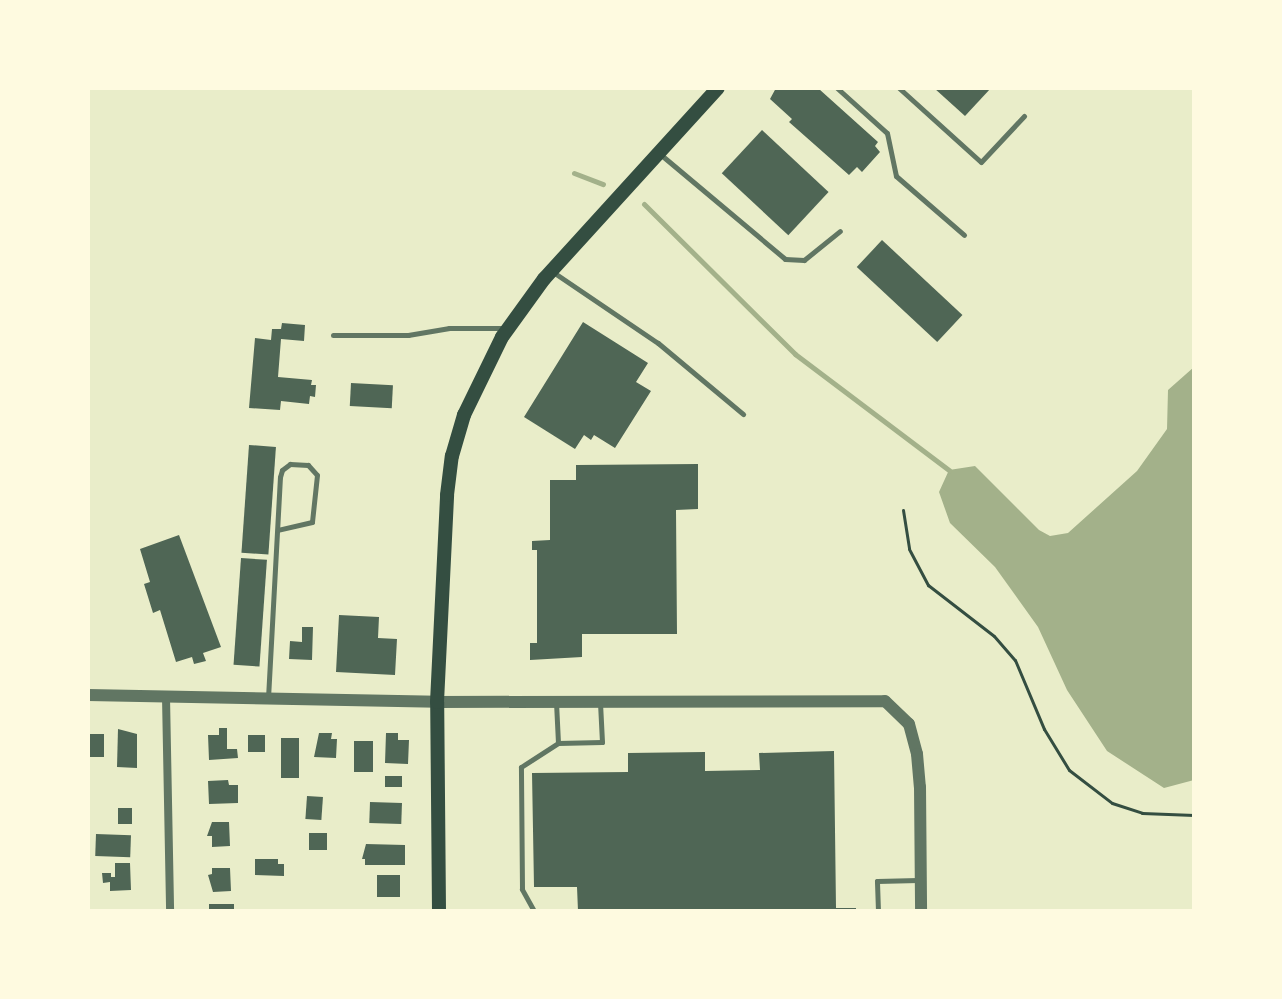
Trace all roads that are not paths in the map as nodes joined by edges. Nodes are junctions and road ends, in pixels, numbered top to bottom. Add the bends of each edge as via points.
1 (837, 88) edge
2 (899, 88) edge
3 (716, 89) edge
4 (1024, 116) dead end
5 (659, 153) junction
6 (840, 231) dead end
7 (964, 235) dead end
8 (552, 271) junction
9 (509, 328) junction
10 (333, 335) dead end
11 (743, 414) dead end
12 (278, 530) junction
13 (88, 695) edge
14 (166, 697) junction
15 (268, 699) junction
16 (555, 701) junction
17 (600, 701) junction
18 (437, 702) junction
19 (558, 743) junction
20 (921, 880) junction
21 (170, 911) edge
22 (439, 911) edge
23 (534, 911) edge
24 (878, 911) edge
25 (921, 911) edge

1 - 7 lane via 887,133 896,176
2 - 4 lane via 981,162
3 - 5 main road
5 - 6 lane via 785,259 804,260
5 - 8 main road
8 - 9 main road
8 - 11 lane via 658,343
9 - 10 lane
9 - 18 main road via 464,415 452,456
12 - 12 lane via 312,522 317,475 308,465 290,464 282,470
12 - 15 lane
13 - 14 street
14 - 15 street
14 - 21 street
15 - 18 street
16 - 17 street
16 - 18 street
16 - 19 lane
17 - 19 lane via 602,742
17 - 20 street via 885,701 909,724 917,754
18 - 22 main road
19 - 23 lane via 521,767 522,889
20 - 24 lane via 877,881
20 - 25 street

